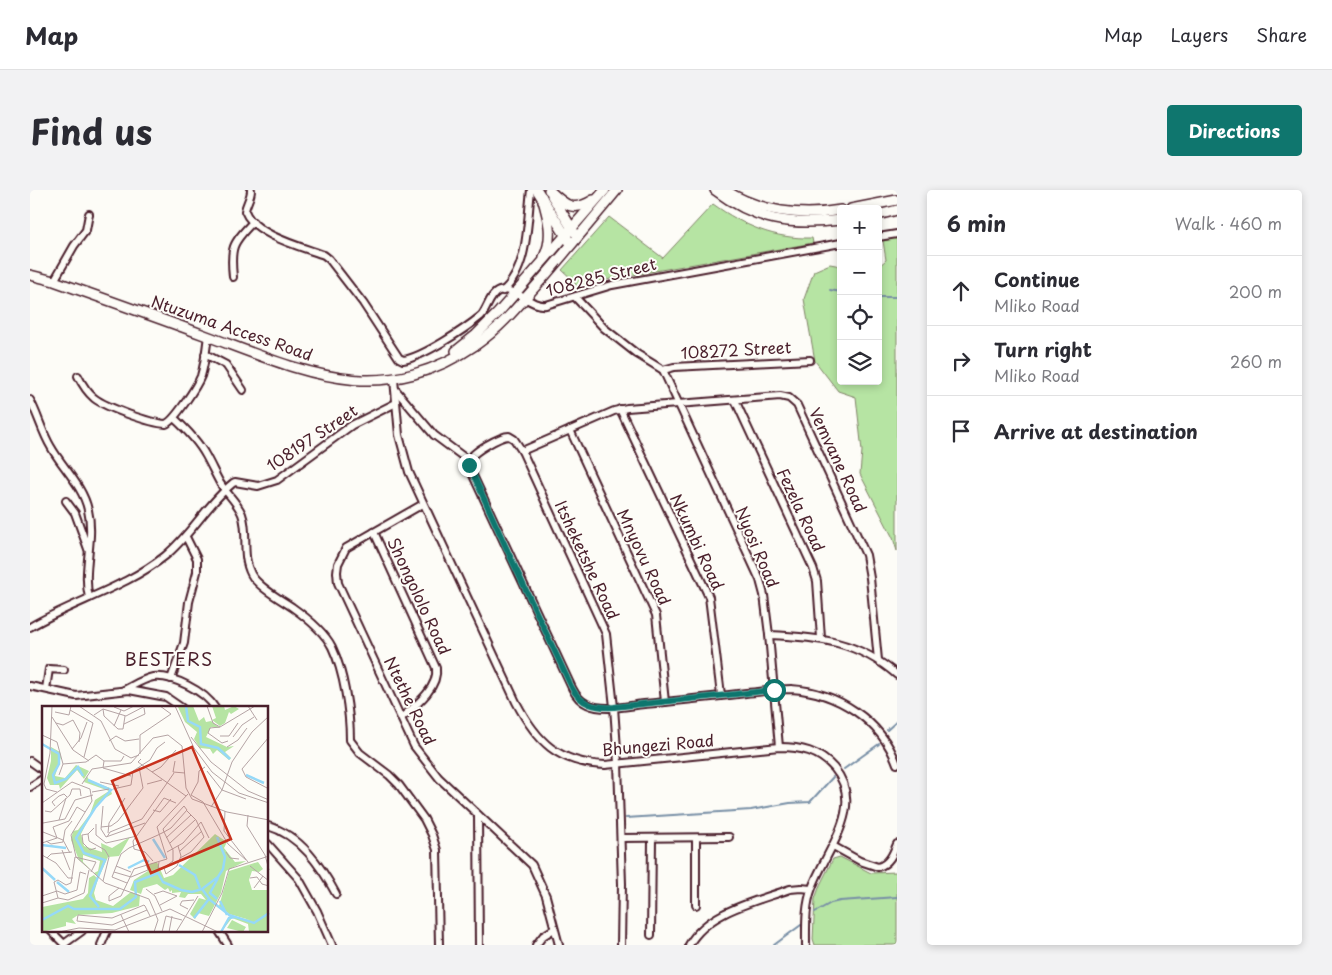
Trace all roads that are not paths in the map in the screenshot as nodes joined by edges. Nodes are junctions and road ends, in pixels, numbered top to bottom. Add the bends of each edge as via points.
1 (251, 190) edge
2 (531, 190) edge
3 (617, 190) edge
4 (715, 190) edge
5 (725, 190) edge
6 (544, 192) edge
7 (603, 192) edge
8 (897, 200) edge
9 (871, 205) edge
10 (897, 210) edge
11 (837, 211) edge
12 (89, 214) dead end
13 (882, 214) edge
14 (837, 220) edge
15 (253, 222) junction
16 (572, 229) junction
17 (897, 234) edge
18 (565, 236) junction
19 (882, 236) edge
20 (575, 242) junction
21 (837, 245) edge
22 (536, 270) junction
23 (30, 275) edge
24 (233, 278) dead end
25 (54, 281) junction
26 (503, 291) junction
27 (516, 294) junction
28 (575, 297) junction
29 (525, 298) junction
30 (208, 336) junction
31 (205, 354) junction
32 (810, 360) dead end
33 (428, 368) junction
34 (663, 370) junction
35 (78, 376) dead end
36 (394, 383) junction
37 (243, 390) dead end
38 (30, 400) edge
39 (735, 400) junction
40 (396, 403) junction
41 (678, 403) junction
42 (620, 409) junction
43 (174, 418) junction
44 (570, 430) junction
45 (522, 452) junction
46 (469, 461) junction
47 (225, 491) junction
48 (66, 501) dead end
49 (423, 504) junction
50 (374, 532) junction
51 (186, 537) junction
52 (88, 549) junction
53 (89, 598) junction
54 (30, 627) edge
55 (769, 635) junction
56 (821, 638) junction
57 (878, 660) junction
58 (64, 670) dead end
59 (897, 675) edge
60 (171, 679) junction
61 (30, 686) edge
62 (46, 689) junction
63 (124, 690) junction
64 (774, 690) junction
65 (721, 695) junction
66 (665, 702) junction
67 (180, 706) edge
68 (213, 706) edge
69 (614, 707) junction
70 (401, 718) junction
71 (779, 746) junction
72 (30, 761) edge
73 (897, 763) edge
74 (618, 764) junction
75 (42, 770) edge
76 (42, 779) edge
77 (30, 787) edge
78 (478, 815) junction
79 (269, 826) edge
80 (728, 837) dead end
81 (621, 838) junction
82 (652, 838) junction
83 (696, 839) junction
84 (897, 844) edge
85 (269, 845) edge
86 (833, 846) junction
87 (811, 889) junction
88 (336, 894) dead end
89 (696, 905) dead end
90 (554, 929) junction
91 (53, 932) edge
92 (81, 932) edge
93 (107, 932) edge
94 (220, 932) edge
95 (651, 935) dead end
96 (64, 945) edge
97 (101, 945) edge
98 (228, 945) edge
99 (332, 945) edge
100 (439, 945) edge
101 (479, 945) edge
102 (536, 945) edge
103 (559, 945) edge
104 (621, 945) edge
105 (689, 945) edge
106 (806, 945) edge

1 - 15 street via 245,209
2 - 26 street via 522,254 513,280
3 - 20 street, Ntuzuma Access Road
4 - 14 street via 741,207 775,220 800,223
5 - 11 street via 746,201 777,210 813,214
6 - 7 street via 576,207 586,205
6 - 16 street
6 - 18 street
6 - 22 street via 550,243
7 - 16 street, Ntuzuma Access Road
8 - 9 street
10 - 13 street
12 - 25 street via 86,230
15 - 24 street via 233,249
15 - 26 street via 276,237 329,259 403,360 440,344 482,314 495,294
16 - 18 street, Ntuzuma Access Road
16 - 20 street
17 - 19 street
18 - 20 street
18 - 22 street, Ntuzuma Access Road
20 - 29 street, Ntuzuma Access Road
21 - 28 street, 108285 Street via 612,285
22 - 27 street, Ntuzuma Access Road
23 - 25 street, Ntuzuma Access Road
25 - 30 street, Ntuzuma Access Road
26 - 27 street, 108285 Street
27 - 29 street, 108285 Street
27 - 33 street, Ntuzuma Access Road via 476,335
28 - 29 street, 108285 Street via 539,306
28 - 34 street via 604,328
29 - 33 street, Ntuzuma Access Road via 478,343 440,365
30 - 31 street
30 - 36 street, Ntuzuma Access Road via 322,375
31 - 37 street via 226,365
31 - 43 street via 199,380
32 - 34 street, 108272 Street
33 - 36 street, Ntuzuma Access Road
34 - 41 street, Nyosi Road
35 - 43 street via 87,391 104,404 160,424
36 - 40 street, Bhungezi Road
36 - 46 street via 434,435
38 - 52 street via 50,446 86,502 90,531
39 - 41 street, Vemvane Road
39 - 56 street, Fezela Road via 813,568
39 - 57 street, Vemvane Road via 780,396 797,405 866,555
40 - 47 street, 108197 Street via 352,425 277,480 258,486 233,483
40 - 49 street, Bhungezi Road via 405,461
41 - 42 street, Vemvane Road
41 - 55 street, Nyosi Road via 760,580
42 - 44 street, Vemvane Road
42 - 65 street, Nkumbi Road via 708,597
43 - 47 street via 206,456
44 - 45 street, Vemvane Road
44 - 66 street, Mnyovu Road via 656,615
45 - 46 street, Itsheketshe Road via 510,436 482,449
45 - 69 street, Itsheketshe Road via 604,626
46 - 69 street via 575,694 587,704
47 - 51 street
47 - 100 street via 242,515 246,560 251,575 302,614 332,646 348,713 347,741 399,785 432,835 437,850
48 - 52 street via 75,513
49 - 50 street, Ntethe Road
49 - 74 street, Bhungezi Road via 516,702 534,732 554,751 571,759 592,764
50 - 70 street, Shongololo Road via 436,668 435,680 427,693
50 - 70 street, Ntethe Road via 346,548 338,564 337,578
51 - 53 street via 137,575
51 - 60 street via 197,559 197,572 184,643
52 - 53 street via 85,578
53 - 54 street
55 - 56 street
55 - 64 street, Nyosi Road
56 - 57 street
57 - 59 street
58 - 62 street via 49,669
60 - 63 street via 151,678
60 - 68 street via 206,696
61 - 62 street
62 - 63 street via 76,696
63 - 67 street via 157,695
64 - 65 street
64 - 71 street, Nyosi Road
64 - 73 street via 815,693 855,711 876,729
65 - 66 street
66 - 69 street
69 - 74 street, Itsheketshe Road
70 - 78 street, Ntethe Road via 424,761
71 - 74 street, Bhungezi Road
71 - 86 street, Bhungezi Road via 812,751 838,772 846,805 844,820
72 - 75 street
74 - 81 street, Itsheketshe Road
76 - 77 street
78 - 90 street, Ntethe Road via 532,865 546,896
78 - 101 street
79 - 88 street via 290,835 322,870
80 - 83 street
81 - 82 street
81 - 104 street, Itsheketshe Road
82 - 83 street
82 - 95 street
83 - 89 street
84 - 86 street via 885,864 878,867 860,862
85 - 99 street via 299,879
86 - 87 street, Bhungezi Road
87 - 105 street via 790,889 722,914 704,926
87 - 106 street, Bhungezi Road
90 - 102 street
90 - 103 street, Ntethe Road
91 - 96 street
92 - 96 street
93 - 97 street
94 - 98 street

